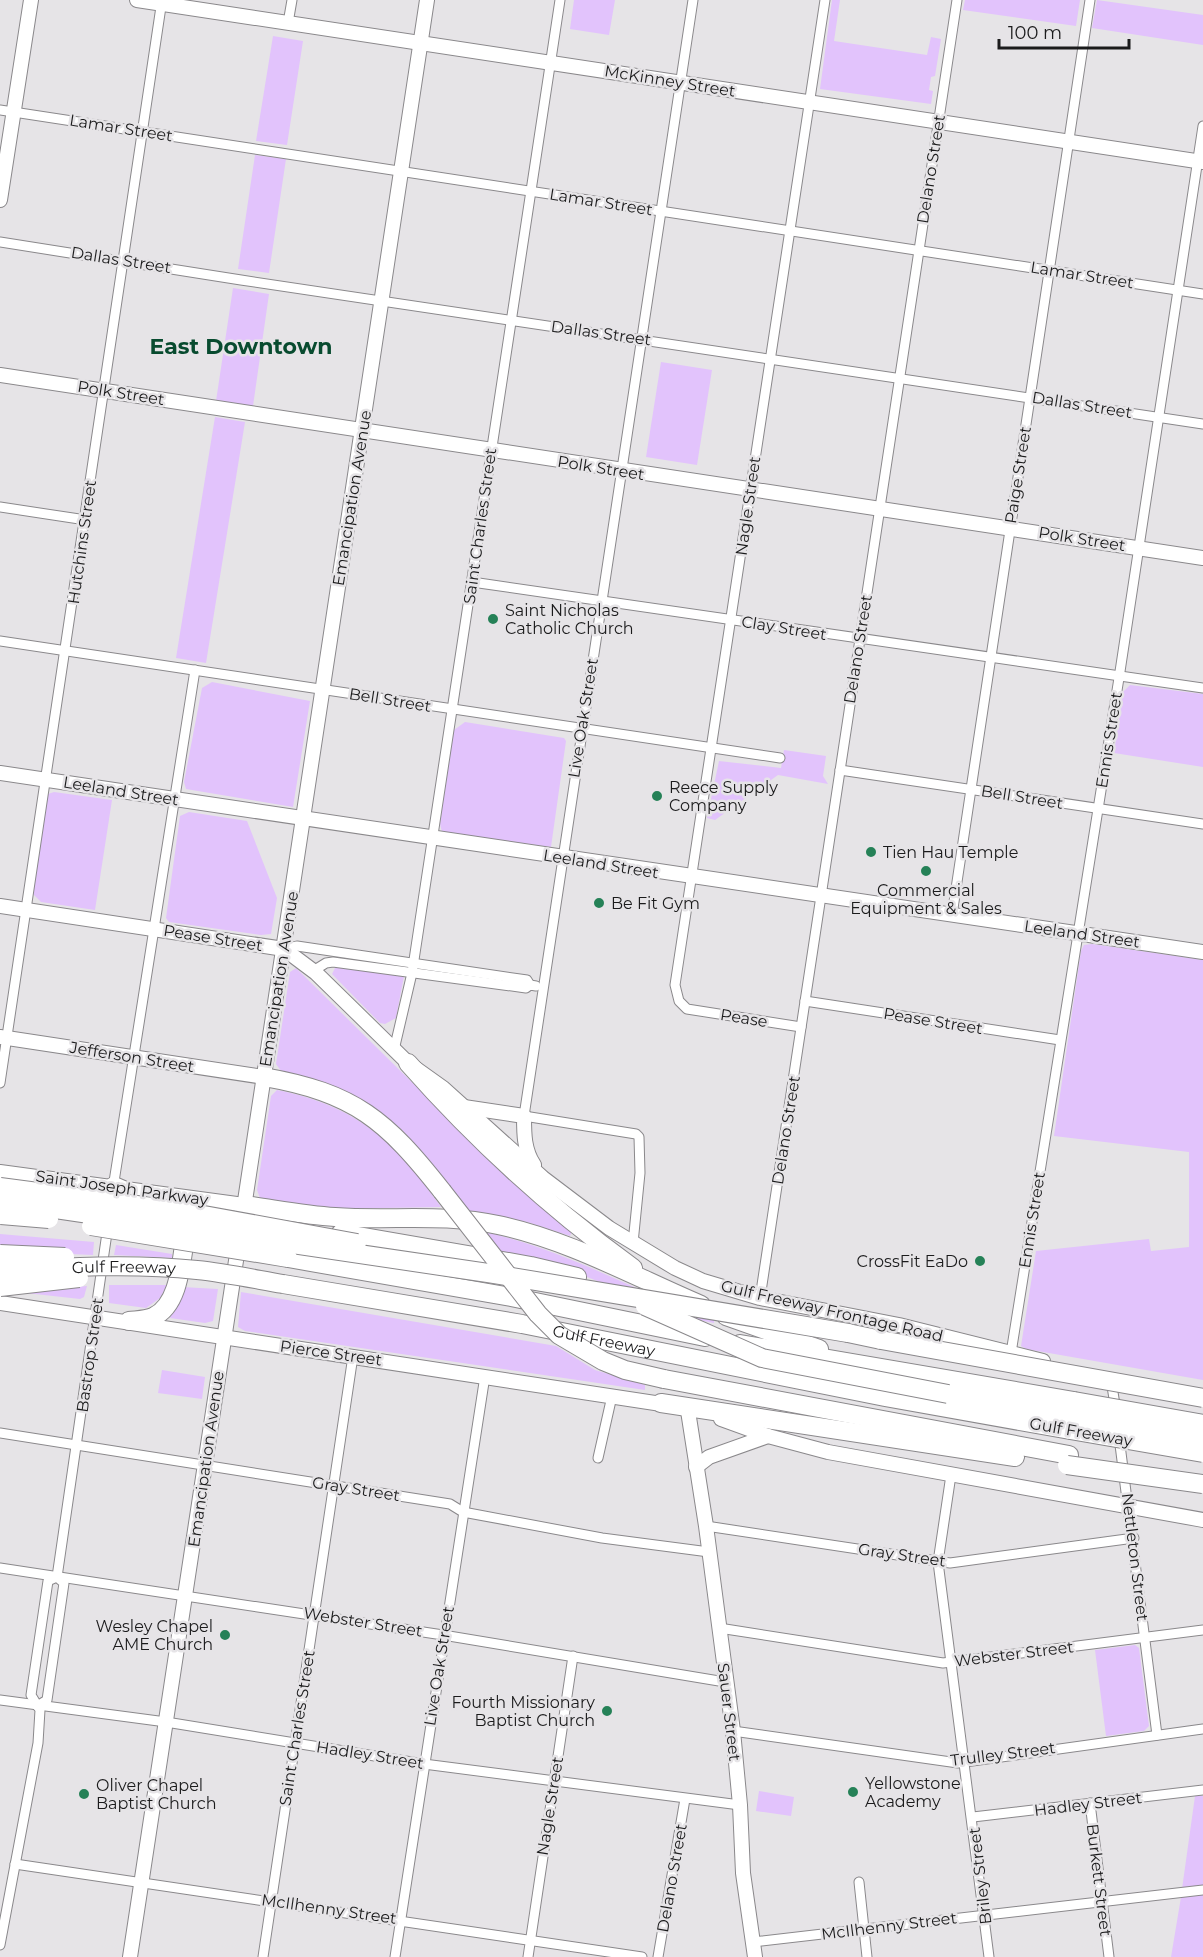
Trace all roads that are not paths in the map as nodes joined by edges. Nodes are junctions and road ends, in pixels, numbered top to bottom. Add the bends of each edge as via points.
1 (31, 0) edge
2 (137, 0) edge
3 (291, 0) edge
4 (427, 0) edge
5 (560, 0) edge
6 (693, 0) edge
7 (825, 0) edge
8 (957, 0) edge
9 (1090, 0) edge
10 (162, 2) edge
11 (288, 23) junction
12 (420, 43) junction
13 (550, 63) junction
14 (680, 82) junction
15 (810, 102) junction
16 (7, 111) edge
17 (938, 122) junction
18 (1203, 126) edge
19 (143, 132) junction
20 (1069, 141) junction
21 (1200, 161) edge
22 (402, 171) junction
23 (531, 191) junction
24 (0, 200) edge
25 (660, 211) junction
26 (792, 231) junction
27 (0, 242) edge
28 (919, 250) junction
29 (123, 260) junction
30 (1049, 270) junction
31 (1179, 290) junction
32 (1203, 294) edge
33 (381, 301) junction
34 (512, 320) junction
35 (641, 339) junction
36 (771, 358) junction
37 (0, 375) edge
38 (899, 377) junction
39 (102, 390) junction
40 (1030, 398) junction
41 (1158, 417) junction
42 (1203, 424) edge
43 (362, 431) junction
44 (491, 450) junction
45 (621, 471) junction
46 (750, 491) junction
47 (0, 507) edge
48 (880, 509) junction
49 (86, 520) junction
50 (1010, 528) junction
51 (1139, 548) junction
52 (1203, 558) edge
53 (472, 582) junction
54 (601, 601) junction
55 (732, 620) junction
56 (860, 639) junction
57 (0, 641) edge
58 (66, 651) junction
59 (990, 659) junction
60 (195, 670) junction
61 (1119, 678) junction
62 (1203, 688) edge
63 (322, 689) junction
64 (454, 710) junction
65 (581, 729) junction
66 (712, 748) junction
67 (780, 758) dead end
68 (840, 770) junction
69 (0, 773) edge
70 (46, 780) junction
71 (971, 789) junction
72 (175, 799) junction
73 (1097, 808) junction
74 (302, 819) junction
75 (1203, 824) edge
76 (433, 839) junction
77 (562, 858) junction
78 (691, 877) junction
79 (821, 897) junction
80 (0, 906) edge
81 (27, 910) junction
82 (952, 915) junction
83 (154, 929) junction
84 (1078, 934) junction
85 (284, 949) junction
86 (1203, 952) edge
87 (414, 963) junction
88 (313, 971) junction
89 (412, 973) junction
90 (530, 985) junction
91 (542, 987) junction
92 (805, 1001) junction
93 (687, 1009) joint
94 (801, 1027) junction
95 (3, 1038) edge
96 (1060, 1040) junction
97 (394, 1050) junction
98 (135, 1058) junction
99 (408, 1063) junction
100 (264, 1077) junction
101 (0, 1083) edge
102 (464, 1107) junction
103 (524, 1116) junction
104 (0, 1172) edge
105 (543, 1178) junction
106 (114, 1186) junction
107 (0, 1187) edge
108 (0, 1201) edge
109 (201, 1209) junction
110 (243, 1210) junction
111 (0, 1214) edge
112 (633, 1243) junction
113 (0, 1254) edge
114 (195, 1270) junction
115 (0, 1271) edge
116 (488, 1273) junction
117 (283, 1284) junction
118 (0, 1287) edge
119 (664, 1289) junction
120 (760, 1298) junction
121 (0, 1303) edge
122 (95, 1316) junction
123 (129, 1321) junction
124 (224, 1337) junction
125 (1011, 1353) junction
126 (353, 1356) junction
127 (866, 1365) junction
128 (485, 1376) junction
129 (1111, 1379) junction
130 (612, 1396) junction
131 (1203, 1397) edge
132 (661, 1403) junction
133 (688, 1411) junction
134 (1072, 1416) junction
135 (1203, 1424) edge
136 (0, 1433) edge
137 (768, 1436) junction
138 (1203, 1439) edge
139 (78, 1444) junction
140 (1203, 1453) edge
141 (598, 1458) dead end
142 (1068, 1460) junction
143 (204, 1466) junction
144 (696, 1467) junction
145 (951, 1475) junction
146 (1203, 1479) edge
147 (1203, 1484) edge
148 (334, 1486) junction
149 (1129, 1507) junction
150 (463, 1512) junction
151 (1203, 1520) edge
152 (706, 1526) junction
153 (1134, 1538) junction
154 (709, 1552) junction
155 (938, 1562) junction
156 (0, 1568) edge
157 (57, 1577) junction
158 (187, 1595) junction
159 (315, 1615) junction
160 (719, 1628) junction
161 (1203, 1630) edge
162 (443, 1635) junction
163 (1145, 1637) junction
164 (573, 1656) junction
165 (952, 1662) junction
166 (725, 1682) junction
167 (0, 1700) edge
168 (37, 1706) junction
169 (166, 1722) junction
170 (1203, 1729) edge
171 (733, 1731) junction
172 (1157, 1735) junction
173 (294, 1742) junction
174 (964, 1760) junction
175 (424, 1764) junction
176 (554, 1780) junction
177 (1203, 1790) edge
178 (685, 1799) junction
179 (1090, 1803) junction
180 (740, 1805) junction
181 (973, 1817) junction
182 (15, 1864) junction
183 (859, 1882) dead end
184 (142, 1883) junction
185 (1203, 1890) edge
186 (272, 1901) junction
187 (1102, 1902) junction
188 (984, 1915) junction
189 (401, 1920) junction
190 (863, 1930) junction
191 (531, 1942) junction
192 (753, 1942) junction
193 (0, 1945) edge
194 (130, 1957) edge
195 (263, 1957) edge
196 (395, 1957) edge
197 (528, 1957) edge
198 (642, 1957) edge
199 (658, 1957) edge
200 (755, 1957) edge
201 (867, 1957) edge
202 (989, 1957) edge
203 (1109, 1957) edge

1 - 16 main road
2 - 10 main road, McKinney Street
3 - 11 street
4 - 12 main road, Emancipation Avenue
5 - 13 street, Saint Charles Street
6 - 14 street, Live Oak Street
7 - 15 street, Nagle Street
8 - 17 street, Delano Street
9 - 20 street, Paige Street
10 - 11 main road, McKinney Street
10 - 19 street, Hutchins Street
11 - 12 main road, McKinney Street
12 - 13 main road, McKinney Street
12 - 22 main road, Emancipation Avenue
13 - 14 main road, McKinney Street
13 - 23 street, Saint Charles Street
14 - 15 main road, McKinney Street
14 - 25 street, Live Oak Street
15 - 17 main road, McKinney Street
15 - 26 street, Nagle Street
16 - 19 street, Lamar Street
16 - 24 main road
17 - 20 main road, McKinney Street
17 - 28 street, Delano Street
18 - 21 street, Ennis Street
19 - 22 street, Lamar Street
19 - 29 street, Hutchins Street
20 - 21 main road, McKinney Street
20 - 30 street, Paige Street
21 - 31 street, Ennis Street
22 - 23 street, Lamar Street
22 - 33 main road, Emancipation Avenue
23 - 25 street, Lamar Street
23 - 34 street, Saint Charles Street
25 - 26 street, Lamar Street
25 - 35 street, Live Oak Street
26 - 28 street, Lamar Street
26 - 36 street, Nagle Street
27 - 29 street, Dallas Street
28 - 30 street, Lamar Street
28 - 38 street, Delano Street
29 - 33 street, Dallas Street
29 - 39 street, Hutchins Street
30 - 31 street, Lamar Street
30 - 40 street, Paige Street
31 - 32 street, Lamar Street
31 - 41 street, Ennis Street
33 - 34 street, Dallas Street
33 - 43 main road, Emancipation Avenue
34 - 35 street, Dallas Street
34 - 44 street, Saint Charles Street
35 - 36 street, Dallas Street
35 - 45 street, Live Oak Street
36 - 38 street, Dallas Street
36 - 46 street, Nagle Street
37 - 39 main road, Polk Street
38 - 40 street, Dallas Street
38 - 48 street, Delano Street
39 - 43 main road, Polk Street
39 - 49 street, Hutchins Street
40 - 41 street, Dallas Street
40 - 50 street, Paige Street
41 - 42 street, Dallas Street
41 - 51 street, Ennis Street
43 - 44 main road, Polk Street
43 - 63 main road, Emancipation Avenue
44 - 45 main road, Polk Street
44 - 53 street, Saint Charles Street
45 - 46 main road, Polk Street
45 - 54 street, Live Oak Street
46 - 48 main road, Polk Street
46 - 55 street, Nagle Street
47 - 49 street
48 - 50 main road, Polk Street
48 - 56 street, Delano Street
49 - 58 street, Hutchins Street
50 - 51 main road, Polk Street
50 - 59 street, Paige Street
51 - 52 main road, Polk Street
51 - 61 street, Ennis Street
53 - 54 street, Clay Street
53 - 64 street, Saint Charles Street
54 - 55 street, Clay Street
54 - 65 street, Live Oak Street
55 - 56 street, Clay Street
55 - 66 street, Nagle Street
56 - 59 street, Clay Street
56 - 68 street, Delano Street
57 - 58 street, Bell Street
58 - 60 street, Bell Street
58 - 70 street, Hutchins Street
59 - 61 street, Clay Street
59 - 71 street, Paige Street
60 - 63 street, Bell Street
60 - 72 street, Bastrop Street
61 - 62 street, Clay Street
61 - 73 street, Ennis Street
63 - 64 street, Bell Street
63 - 74 main road, Emancipation Avenue
64 - 65 street, Bell Street
64 - 76 street, Saint Charles Street
65 - 66 street, Bell Street
65 - 77 street, Live Oak Street
66 - 67 street, Bell Street
66 - 78 street, Nagle Street
68 - 71 street, Bell Street
68 - 79 street, Delano Street
69 - 70 main road, Leeland Street
70 - 72 main road, Leeland Street
70 - 81 street, Hutchins Street
71 - 73 street, Bell Street
71 - 82 street, Paige Street
72 - 74 main road, Leeland Street
72 - 83 street, Bastrop Street
73 - 75 street, Bell Street
73 - 84 street, Ennis Street
74 - 76 main road, Leeland Street
74 - 85 main road, Emancipation Avenue
76 - 77 main road, Leeland Street
76 - 87 street, Saint Charles Street
77 - 78 main road, Leeland Street
77 - 91 street, Live Oak Street
78 - 79 main road, Leeland Street
78 - 93 street, Nagle Street via 675,985 679,1001
79 - 82 main road, Leeland Street
79 - 92 street, Delano Street
80 - 81 main road, Pease Street
81 - 83 main road, Pease Street
81 - 95 street, Hutchins Street
82 - 84 main road, Leeland Street
83 - 85 main road, Pease Street
83 - 98 street, Bastrop Street
84 - 86 main road, Leeland Street
84 - 96 street, Ennis Street
85 - 87 street, Pease Street via 297,946
85 - 88 main road, Gulf Freeway Frontage Road
85 - 100 main road, Emancipation Avenue
87 - 89 street, Saint Charles Street
87 - 90 street, Pease Street via 527,980
88 - 89 street, Pease Street via 333,962
88 - 97 main road, Gulf Freeway Frontage Road
89 - 90 street, Pease Street via 526,988
89 - 97 street, Saint Charles Street
90 - 91 street, Pease Street
91 - 103 street, Live Oak Street
92 - 94 street, Delano Street
92 - 96 street, Pease Street
93 - 94 street, Pease
94 - 120 street, Delano Street
95 - 98 main road, Jefferson Street
95 - 101 street, Hutchins Street
96 - 125 street, Ennis Street
97 - 99 main road, Gulf Freeway Frontage Road
98 - 100 main road, Jefferson Street
98 - 106 street, Bastrop Street
99 - 102 main road, Gulf Freeway Frontage Road
99 - 119 highway via 456,1116 556,1210
100 - 110 main road, Emancipation Avenue
100 - 142 highway, bridge via 299,1083 346,1101 388,1128 538,1314 559,1335 603,1361 664,1379
102 - 103 main road
102 - 105 main road, Gulf Freeway Frontage Road
103 - 105 main road via 528,1156
103 - 112 street via 639,1137 640,1173
104 - 106 main road, Saint Joseph Parkway
105 - 112 main road, Gulf Freeway Frontage Road
106 - 109 highway via 146,1200
106 - 110 main road, Saint Joseph Parkway
106 - 122 street, Bastrop Street
107 - 116 highway, bridge via 131,1203 279,1228
108 - 116 highway, bridge
109 - 110 highway
109 - 123 highway via 189,1216 169,1303 151,1318
110 - 119 highway via 334,1217 458,1218 497,1225 557,1243
110 - 124 main road, Emancipation Avenue
110 - 134 highway, Gulf Freeway, bridge via 577,1277 762,1358
111 - 127 highway, Gulf Freeway, bridge via 288,1258 511,1297 763,1349
112 - 120 main road, Gulf Freeway Frontage Road via 703,1281
113 - 114 highway, bridge via 94,1258
114 - 115 highway, Gulf Freeway, bridge via 79,1267
114 - 117 highway, Gulf Freeway, bridge
116 - 131 highway, bridge
117 - 118 highway, bridge via 121,1277
117 - 134 highway, Gulf Freeway via 533,1327 885,1397
119 - 127 highway via 763,1331
120 - 125 main road, Gulf Freeway Frontage Road via 899,1324
121 - 122 main road, Pierce Street
122 - 123 main road, Pierce Street
122 - 139 street, Bastrop Street
123 - 124 main road, Pierce Street
124 - 126 main road, Pierce Street
124 - 143 main road, Emancipation Avenue
125 - 129 main road, Gulf Freeway Frontage Road
126 - 128 main road, Pierce Street
126 - 148 street, Saint Charles Street
127 - 134 highway, Gulf Freeway
128 - 130 main road, Pierce Street
128 - 150 street, Live Oak Street
129 - 131 main road, Gulf Freeway Frontage Road
129 - 149 street, Nettleton Street
130 - 132 main road, Pierce Street
130 - 141 street
132 - 133 main road
132 - 142 highway
133 - 137 main road via 731,1421
133 - 144 main road, Sauer Street
134 - 135 highway, Gulf Freeway, bridge
134 - 138 highway, Gulf Freeway, bridge
134 - 140 highway, Gulf Freeway, bridge
136 - 139 street, Gray Street
137 - 144 main road via 709,1457
137 - 145 main road via 828,1452
139 - 143 street, Gray Street
139 - 157 street, Bastrop Street
142 - 146 highway
142 - 147 highway, bridge
143 - 148 street, Gray Street
143 - 158 main road, Emancipation Avenue
144 - 152 main road, Sauer Street
145 - 149 main road
145 - 155 street, Briley Street
148 - 150 street, Gray Street via 450,1504
148 - 159 street, Saint Charles Street
149 - 151 main road
149 - 153 street, Nettleton Street
150 - 154 street, Gray Street via 602,1538
150 - 162 street, Live Oak Street
152 - 154 main road, Sauer Street
152 - 155 street, Gray Street
153 - 155 street, Gray Street
153 - 163 street, Nettleton Street
154 - 160 main road, Sauer Street
155 - 165 street, Briley Street
156 - 157 street, Webster Street
157 - 158 street, Webster Street
157 - 168 street, Bastrop Street via 48,1581 46,1593 31,1695
157 - 168 street, Bastrop Street via 64,1583 46,1700
158 - 159 street, Webster Street
158 - 169 main road, Emancipation Avenue
159 - 162 street, Webster Street
159 - 173 street, Saint Charles Street
160 - 165 street, Webster Street
160 - 166 main road, Sauer Street
161 - 163 street, Webster Street
162 - 164 street, Webster Street
162 - 175 street, Live Oak Street
163 - 165 street, Webster Street
163 - 172 street, Nettleton Street
164 - 166 street, Webster Street
164 - 176 street, Nagle Street
165 - 174 street, Briley Street
166 - 171 main road, Sauer Street
167 - 168 street, Hadley Street
168 - 169 street, Hadley Street
168 - 182 street, Bastrop Street via 38,1743
169 - 173 street, Hadley Street
169 - 184 main road, Emancipation Avenue
170 - 172 street, Trulley Street
171 - 174 street, Trulley Street via 949,1762
171 - 180 main road, Sauer Street
172 - 174 street, Trulley Street
173 - 175 street, Hadley Street
173 - 186 street, Saint Charles Street
174 - 181 street, Briley Street
175 - 176 street, Hadley Street
175 - 189 street, Live Oak Street
176 - 178 street, Hadley Street
176 - 191 street, Nagle Street
177 - 179 street, Hadley Street
178 - 180 street, Hadley Street
178 - 199 street, Delano Street
179 - 181 street, Hadley Street
179 - 187 street, Burkett Street
180 - 192 main road, Sauer Street via 743,1873
181 - 188 street, Briley Street
182 - 184 street, McIlhenny Street
182 - 193 street, Bastrop Street
183 - 190 street
184 - 186 street, McIlhenny Street
184 - 194 main road, Emancipation Avenue
185 - 187 street, McIlhenny Street
186 - 189 street, McIlhenny Street
186 - 195 street, Saint Charles Street
187 - 188 street, McIlhenny Street
187 - 203 street, Burkett Street
188 - 190 street, McIlhenny Street
188 - 202 street, Briley Street
189 - 191 street, McIlhenny Street
189 - 196 street, Live Oak Street
190 - 192 street, McIlhenny Street
190 - 201 street
191 - 197 street, Nagle Street
191 - 198 street, McIlhenny Street
192 - 200 main road, Sauer Street

